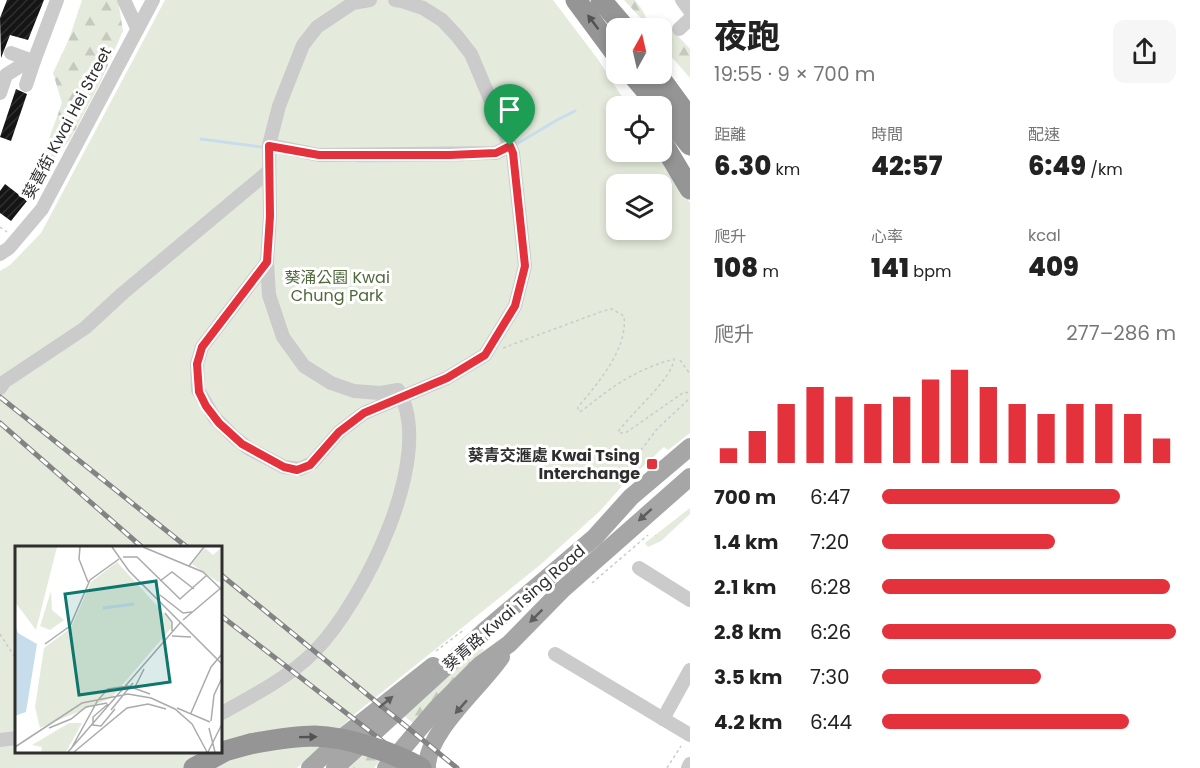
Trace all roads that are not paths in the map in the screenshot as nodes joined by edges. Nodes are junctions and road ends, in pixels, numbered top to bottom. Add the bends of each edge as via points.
1 (57, 0) edge
2 (124, 0) edge
3 (153, 0) edge
4 (370, 0) edge
5 (395, 0) edge
6 (576, 0) edge
7 (601, 0) edge
8 (682, 0) edge
9 (690, 11) edge
10 (616, 18) edge
11 (690, 19) edge
12 (137, 28) junction
13 (679, 28) dead end
14 (606, 43) edge
15 (11, 54) dead end
16 (32, 61) junction
17 (672, 76) edge
18 (640, 84) edge
19 (664, 84) edge
20 (26, 85) dead end
21 (0, 93) edge
22 (650, 96) edge
23 (690, 96) edge
24 (690, 119) edge
25 (672, 123) edge
26 (690, 145) edge
27 (269, 146) junction
28 (510, 146) junction
29 (672, 159) edge
30 (269, 171) junction
31 (690, 189) edge
32 (0, 254) edge
33 (267, 262) junction
34 (0, 388) edge
35 (402, 397) junction
36 (690, 447) edge
37 (690, 477) edge
38 (639, 568) dead end
39 (690, 600) edge
40 (488, 628) junction
41 (509, 644) junction
42 (555, 654) dead end
43 (690, 670) edge
44 (222, 713) edge
45 (663, 719) junction
46 (689, 734) edge
47 (15, 738) edge
48 (0, 740) edge
49 (221, 753) edge
50 (222, 753) edge
51 (194, 768) edge
52 (310, 768) edge
53 (335, 768) edge
54 (386, 768) edge
55 (421, 768) edge
56 (428, 768) edge

1 - 16 street
2 - 12 street
3 - 12 street, 葵喜街 Kwai Hei Street
4 - 27 street via 353,3 334,14 303,45 279,106
5 - 28 street via 423,8 457,36 471,54
14 -> 6 highway
7 - 10 highway
8 - 9 street
11 - 13 street
12 - 32 street, 葵喜街 Kwai Hei Street via 42,209
15 - 16 street
16 - 20 street
16 - 21 street via 6,75
17 - 23 highway
18 - 22 highway
19 - 24 highway
25 - 26 highway
27 - 28 street via 319,155 496,153
27 - 30 street
28 - 35 street via 525,266 515,306 485,355 447,378
29 - 31 highway
30 - 33 street
30 - 34 street via 85,328 3,382
33 - 35 street via 269,295 283,337 304,366 331,383 354,391 398,390
33 - 35 street via 202,347 197,360 199,392 226,430 254,452 284,467 300,469 312,463 339,432 360,416
35 - 44 street via 410,433 405,472 388,530 361,588 303,663
36 - 40 main road, 葵青路 Kwai Tsing Road via 631,497 595,537
37 -> 41 main road, 葵青路 Kwai Tsing Road via 563,589
38 - 39 street
52 -> 40 main road via 407,685
40 - 53 main road, 葵青路 Kwai Tsing Road
41 - 54 main road, 葵青路 Kwai Tsing Road via 480,665 436,709
41 -> 56 main road via 490,673 437,735 429,751
42 - 45 street
43 - 45 street
45 - 46 street
47 - 48 street
51 -> 49 highway, bridge
50 -> 55 highway, bridge via 250,744 316,736 378,750

